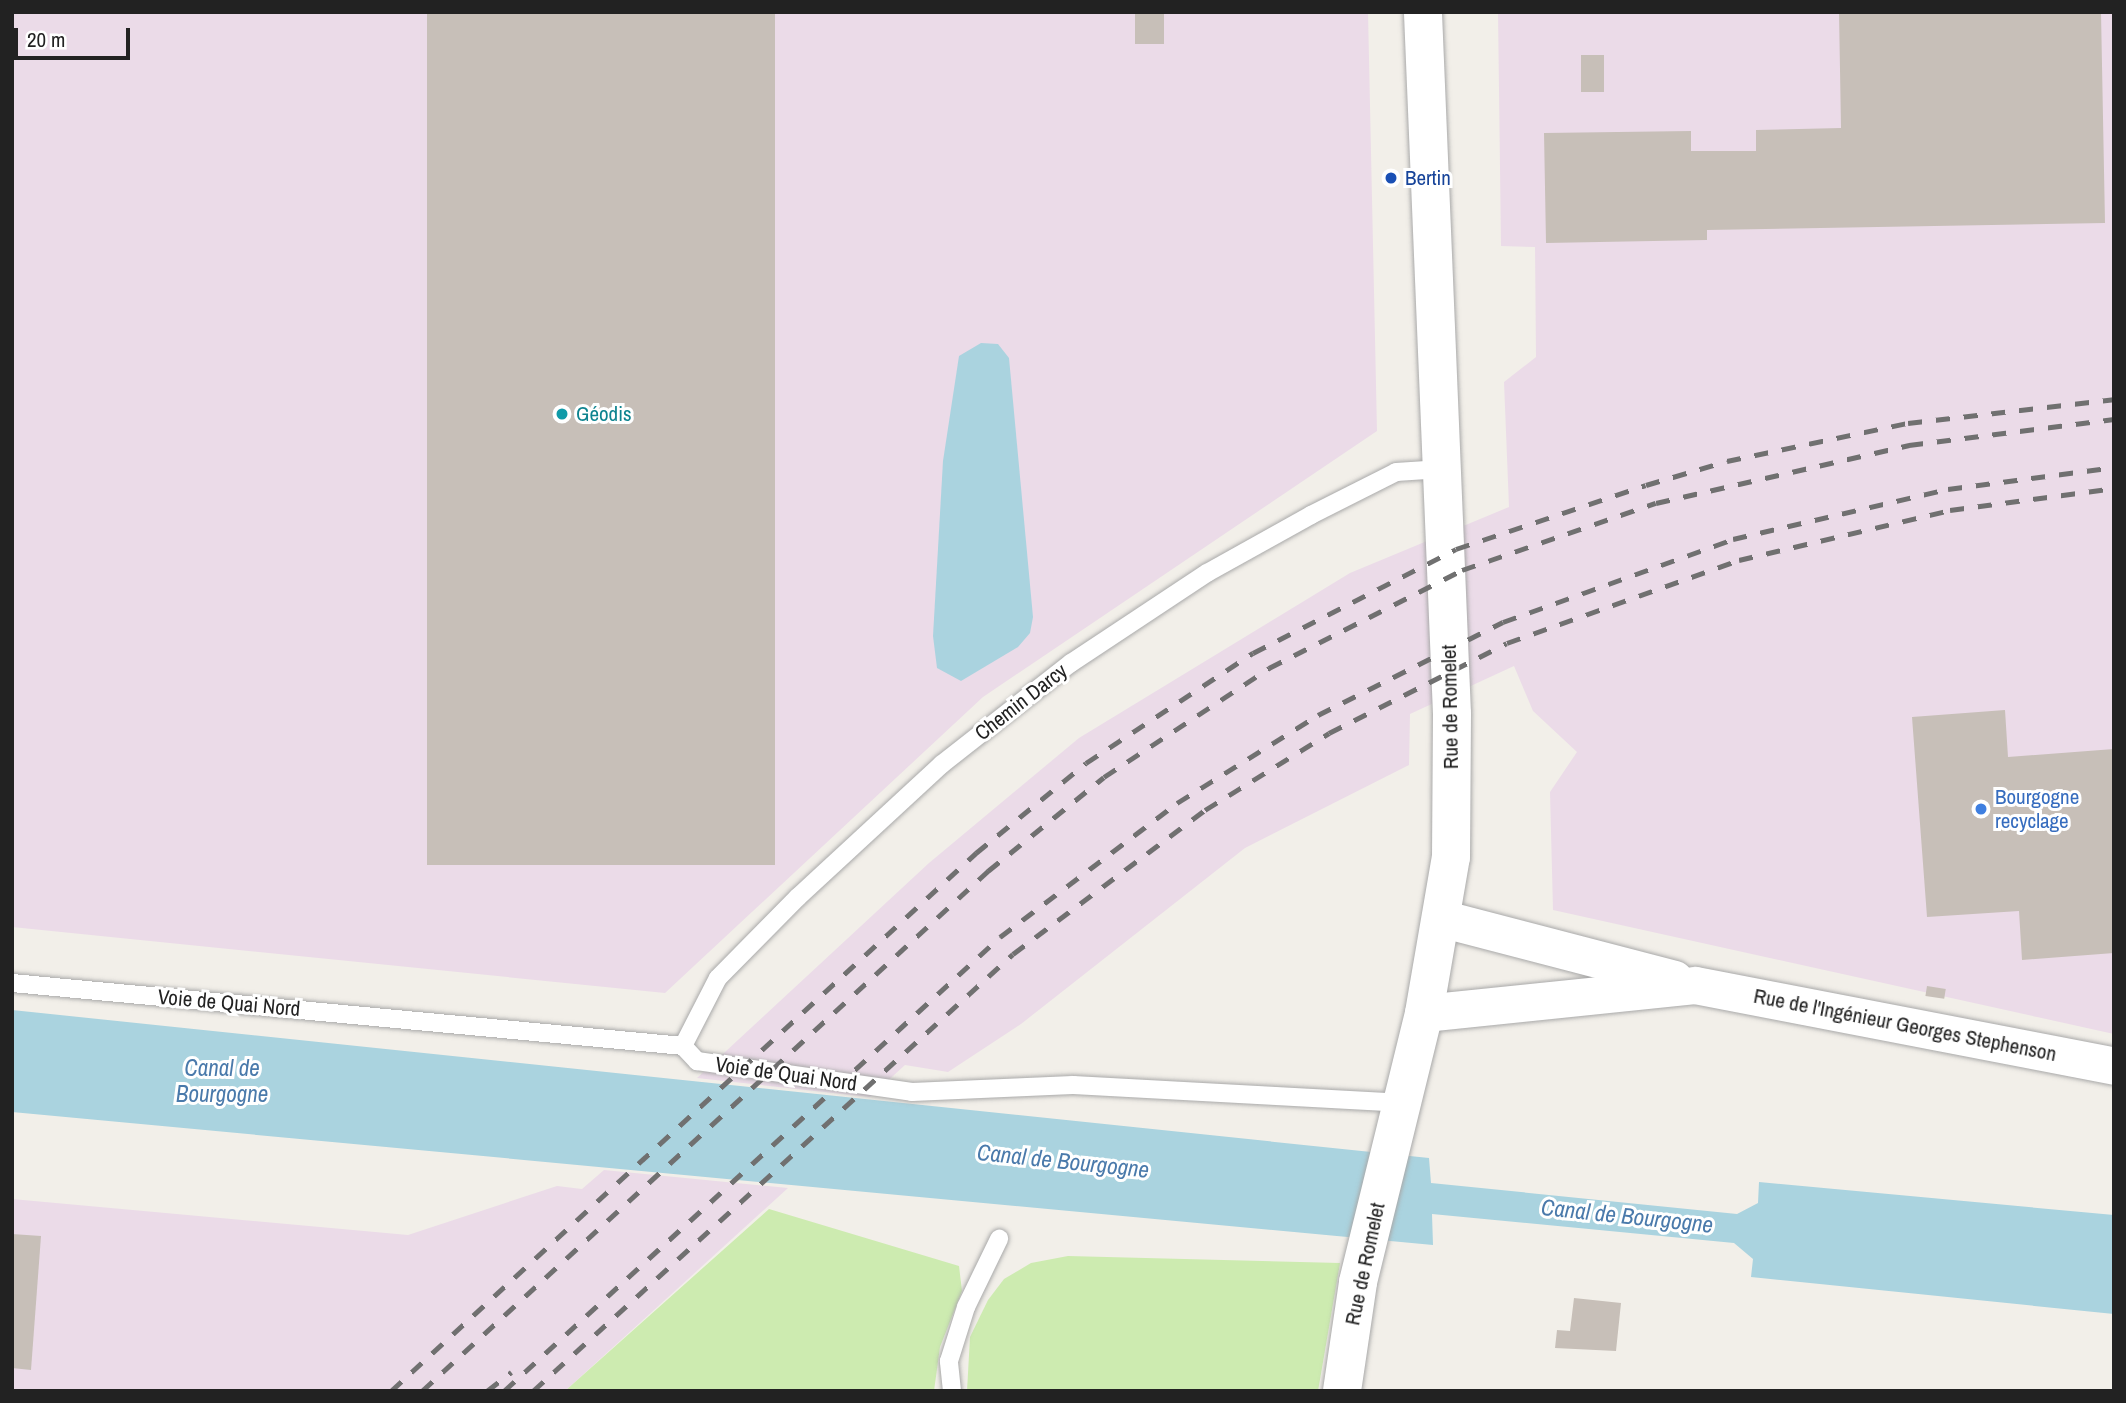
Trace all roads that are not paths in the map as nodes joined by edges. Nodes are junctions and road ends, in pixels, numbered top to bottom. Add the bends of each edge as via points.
1 (1423, 12) edge
2 (1442, 469) junction
3 (1444, 919) junction
4 (12, 983) edge
5 (1695, 985) junction
6 (1424, 1013) junction
7 (683, 1046) junction
8 (2114, 1066) edge
9 (1401, 1103) junction
10 (999, 1239) dead end
11 (952, 1391) edge
12 (1342, 1391) edge

1 - 2 street, Rue de Romelet
2 - 3 street, Rue de Romelet via 1452,714
2 - 7 lane, Chemin Darcy via 1396,472 1311,515 1207,573 1071,663 942,764 843,853 718,978
3 - 5 street, Rue de l'Ingénieur Georges Stephenson
3 - 6 street, Rue de Romelet
4 - 7 lane, Voie de Quai Nord
5 - 6 street, Rue de l'Ingénieur Georges Stephenson
5 - 8 street, Rue de l'Ingénieur Georges Stephenson
6 - 9 street, Rue de Romelet
7 - 9 lane, Voie de Quai Nord via 697,1061 912,1092 1073,1085
9 - 12 street, Rue de Romelet via 1358,1282
10 - 11 lane via 949,1361

